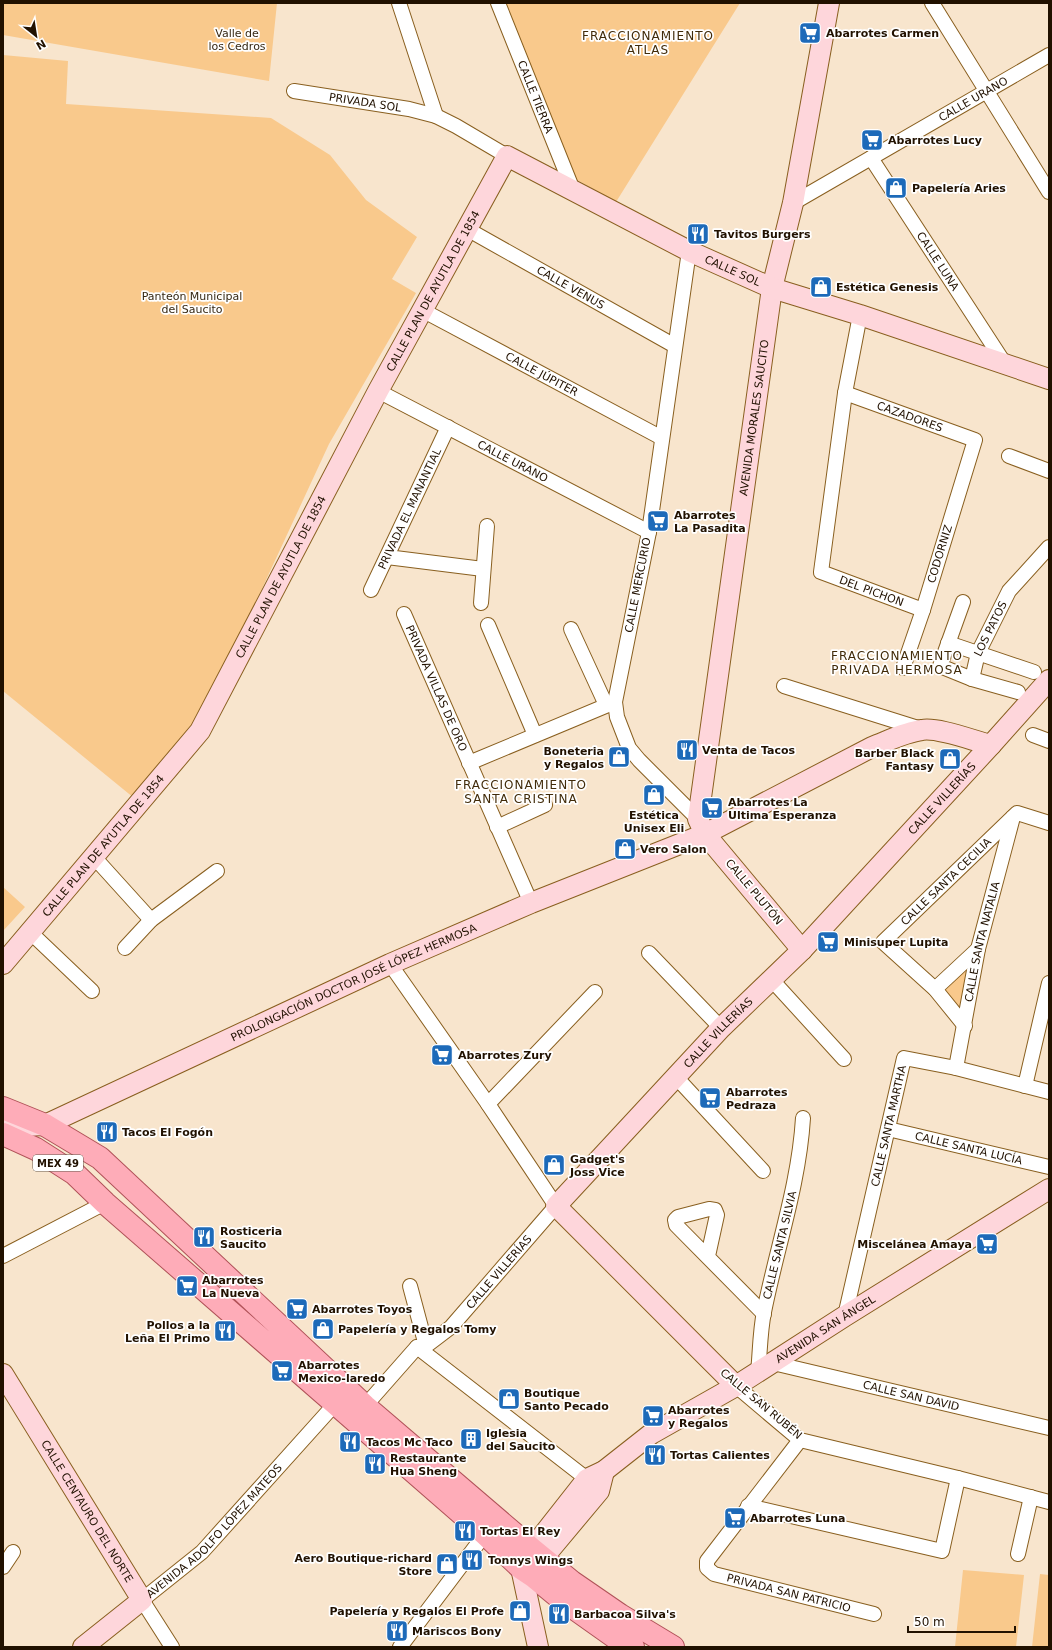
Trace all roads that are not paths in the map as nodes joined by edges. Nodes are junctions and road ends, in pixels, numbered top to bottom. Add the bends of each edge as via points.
1 (398, 3) edge
2 (498, 3) edge
3 (829, 3) edge
4 (932, 3) edge
5 (1049, 55) edge
6 (294, 91) dead end
7 (987, 91) junction
8 (436, 116) junction
9 (507, 156) junction
10 (871, 158) junction
11 (573, 190) junction
12 (1049, 192) edge
13 (793, 203) junction
14 (467, 229) junction
15 (689, 251) junction
16 (772, 288) junction
17 (422, 310) junction
18 (860, 315) junction
19 (675, 346) junction
20 (1005, 364) junction
21 (1049, 379) edge
22 (378, 391) junction
23 (845, 393) junction
24 (448, 427) junction
25 (662, 438) junction
26 (975, 440) joint
27 (1009, 456) dead end
28 (1049, 471) edge
29 (487, 526) dead end
30 (649, 532) junction
31 (1049, 547) edge
32 (387, 557) junction
33 (483, 570) junction
34 (370, 590) dead end
35 (963, 602) dead end
36 (481, 603) dead end
37 (923, 610) junction
38 (404, 614) dead end
39 (488, 625) dead end
40 (571, 630) dead end
41 (948, 643) junction
42 (978, 652) junction
43 (903, 668) dead end
44 (1042, 676) edge
45 (972, 679) junction
46 (784, 686) dead end
47 (1018, 692) dead end
48 (611, 704) junction
49 (923, 729) junction
50 (535, 735) junction
51 (1033, 735) dead end
52 (1049, 741) edge
53 (991, 745) junction
54 (469, 763) junction
55 (545, 805) dead end
56 (1013, 817) junction
57 (1049, 823) edge
58 (702, 827) junction
59 (497, 828) junction
60 (94, 857) junction
61 (217, 871) dead end
62 (531, 903) junction
63 (151, 920) junction
64 (30, 932) junction
65 (125, 948) dead end
66 (978, 949) junction
67 (802, 950) junction
68 (649, 953) dead end
69 (3, 964) edge
70 (390, 964) junction
71 (771, 979) junction
72 (1049, 983) edge
73 (935, 989) junction
74 (92, 991) dead end
75 (595, 992) dead end
76 (965, 1026) junction
77 (721, 1028) junction
78 (844, 1059) dead end
79 (956, 1068) junction
80 (675, 1076) junction
81 (1025, 1086) junction
82 (1049, 1092) edge
83 (488, 1104) junction
84 (3, 1108) edge
85 (803, 1118) dead end
86 (46, 1126) junction
87 (3, 1127) edge
88 (888, 1129) junction
89 (3, 1134) edge
90 (1049, 1167) edge
91 (763, 1171) dead end
92 (1049, 1190) edge
93 (105, 1203) junction
94 (556, 1206) junction
95 (3, 1256) edge
96 (708, 1256) dead end
97 (410, 1286) dead end
98 (764, 1314) junction
99 (845, 1316) junction
100 (421, 1346) junction
101 (766, 1368) junction
102 (3, 1374) edge
103 (736, 1386) junction
104 (335, 1404) junction
105 (364, 1406) junction
106 (1049, 1428) edge
107 (800, 1440) junction
108 (595, 1475) junction
109 (958, 1478) junction
110 (1030, 1498) junction
111 (1049, 1502) edge
112 (748, 1506) junction
113 (485, 1534) junction
114 (13, 1552) dead end
115 (1018, 1554) dead end
116 (3, 1567) edge
117 (531, 1568) junction
118 (142, 1600) junction
119 (874, 1614) dead end
120 (83, 1647) edge
121 (172, 1647) edge
122 (400, 1647) edge
123 (538, 1647) edge
124 (633, 1647) edge
125 (673, 1647) edge

1 - 8 street
2 - 11 street, CALLE TIERRA
3 - 13 main road, AVENIDA MORALES SAUCITO
4 - 7 street
5 - 7 street, CALLE URANO
6 - 8 street, PRIVADA SOL via 409,109
7 - 10 street, CALLE URANO
7 - 12 street
8 - 9 street, CALLE SOL
9 - 11 main road, CALLE SOL
9 - 14 main road, CALLE PLAN DE AYUTLA DE 1854
10 - 13 street, CALLE URANO
10 - 20 street, CALLE LUNA
11 - 15 main road, CALLE SOL
13 - 16 main road, AVENIDA MORALES SAUCITO
14 - 17 main road, CALLE PLAN DE AYUTLA DE 1854
14 - 19 street, CALLE VENUS
15 - 16 main road, CALLE SOL
15 - 19 street, CALLE MERCURIO
16 - 18 main road, CALLE SOL
16 - 58 main road, AVENIDA MORALES SAUCITO
17 - 22 main road, CALLE PLAN DE AYUTLA DE 1854
17 - 25 street, CALLE JÚPITER
18 - 20 main road, CALLE SOL
18 - 23 street
19 - 25 street, CALLE MERCURIO
20 - 21 main road, CALLE SOL
22 - 24 street, CALLE URANO
22 - 60 main road, CALLE PLAN DE AYUTLA DE 1854 via 200,731
23 - 26 street, CAZADORES
23 - 37 street, DEL PICHON via 821,572
24 - 30 street, CALLE URANO
24 - 32 street, PRIVADA EL MANANTIAL
25 - 30 street, CALLE MERCURIO
26 - 37 street, CODORNIZ
27 - 28 street
29 - 33 street
30 - 48 street, CALLE MERCURIO
31 - 42 street, LOS PATOS via 1009,591
32 - 33 street
32 - 34 street, PRIVADA EL MANANTIAL
33 - 36 street
35 - 41 street
37 - 43 street, CODORNIZ
38 - 54 street, PRIVADA VILLAS DE ORO
39 - 50 street
40 - 48 street
41 - 42 street
41 - 45 street via 940,666
42 - 44 street
42 - 45 street, LOS PATOS
44 - 53 main road, CALLE VILLERÍAS
45 - 47 street
46 - 49 street
48 - 50 street
48 - 58 street, CALLE MERCURIO via 629,748
49 - 53 main road
49 - 58 main road, PROLONGACIÓN DOCTOR JOSÉ LÓPEZ HERMOSA via 872,747
50 - 54 street
51 - 52 street
53 - 67 main road, CALLE VILLERÍAS
54 - 59 street, PRIVADA VILLAS DE ORO
55 - 59 street
56 - 57 street via 1017,813
56 - 66 street, CALLE SANTA NATALIA
56 - 73 street, CALLE SANTA CECILIA via 883,942
58 - 62 main road, PROLONGACIÓN DOCTOR JOSÉ LÓPEZ HERMOSA
58 - 67 main road, CALLE PLUTÓN
59 - 62 street, PRIVADA VILLAS DE ORO
60 - 63 street
60 - 64 main road, CALLE PLAN DE AYUTLA DE 1854
61 - 63 street
62 - 70 main road, PROLONGACIÓN DOCTOR JOSÉ LÓPEZ HERMOSA
63 - 65 street
64 - 69 main road, CALLE PLAN DE AYUTLA DE 1854
64 - 74 street
66 - 73 street
66 - 76 street, CALLE SANTA NATALIA
67 - 71 main road, CALLE VILLERÍAS
68 - 77 street
70 - 83 street
70 - 86 main road, PROLONGACIÓN DOCTOR JOSÉ LÓPEZ HERMOSA
71 - 77 main road, CALLE VILLERÍAS
71 - 78 street
72 - 81 street
73 - 76 street, CALLE SANTA CECILIA
75 - 83 street
76 - 79 street, CALLE SANTA NATALIA
77 - 80 main road, CALLE VILLERÍAS
79 - 81 street, CALLE SANTA MARTHA
79 - 88 street, CALLE SANTA MARTHA via 904,1058
80 - 91 street
80 - 94 main road, CALLE VILLERÍAS
81 - 82 street, CALLE SANTA MARTHA
83 - 94 street
84 - 86 main road, MEX 49
85 - 98 street, CALLE SANTA SILVIA via 790,1204
86 - 87 main road, PROLONGACIÓN DOCTOR JOSÉ LÓPEZ HERMOSA
86 - 105 main road, MEX 49 via 100,1158
88 - 90 street, CALLE SANTA LUCÍA
88 - 99 street, CALLE SANTA MARTHA
89 - 93 main road, MEX 49 via 36,1149 75,1174
92 - 99 main road, AVENIDA SAN ÁNGEL
93 - 95 street
93 - 104 main road, MEX 49
94 - 100 street, CALLE VILLERÍAS via 451,1326
94 - 103 main road, CALLE SAN RUBÉN
96 - 98 street
97 - 100 street
98 - 101 street, CALLE SANTA SILVIA
99 - 101 main road, AVENIDA SAN ÁNGEL
100 - 105 street, CALLE VILLERÍAS
100 - 108 street
101 - 103 main road, AVENIDA SAN ÁNGEL
101 - 106 street, CALLE SAN DAVID
102 - 118 main road, CALLE CENTAURO DEL NORTE
103 - 107 street, CALLE SAN RUBÉN
103 - 108 main road, AVENIDA SAN ÁNGEL via 651,1434
104 - 113 main road, MEX 49
104 - 118 street, AVENIDA ADOLFO LÓPEZ MATEOS via 202,1552
105 - 117 main road, MEX 49
107 - 109 street, CALLE SAN RUBÉN
107 - 112 street
108 - 117 main road, AVENIDA SAN ÁNGEL
109 - 110 street, CALLE SAN RUBÉN
109 - 112 street via 942,1551
110 - 111 street, CALLE SAN RUBÉN
110 - 115 street
112 - 119 street, PRIVADA SAN PATRICIO via 707,1561 707,1568 714,1574
113 - 117 main road, MEX 49
113 - 122 street
114 - 116 street
117 - 123 main road
117 - 124 main road, MEX 49 via 561,1599
117 - 125 main road, MEX 49 via 572,1582
118 - 120 main road, AVENIDA ADOLFO LÓPEZ MATEOS
118 - 121 street, CALLE CENTAURO DEL NORTE

